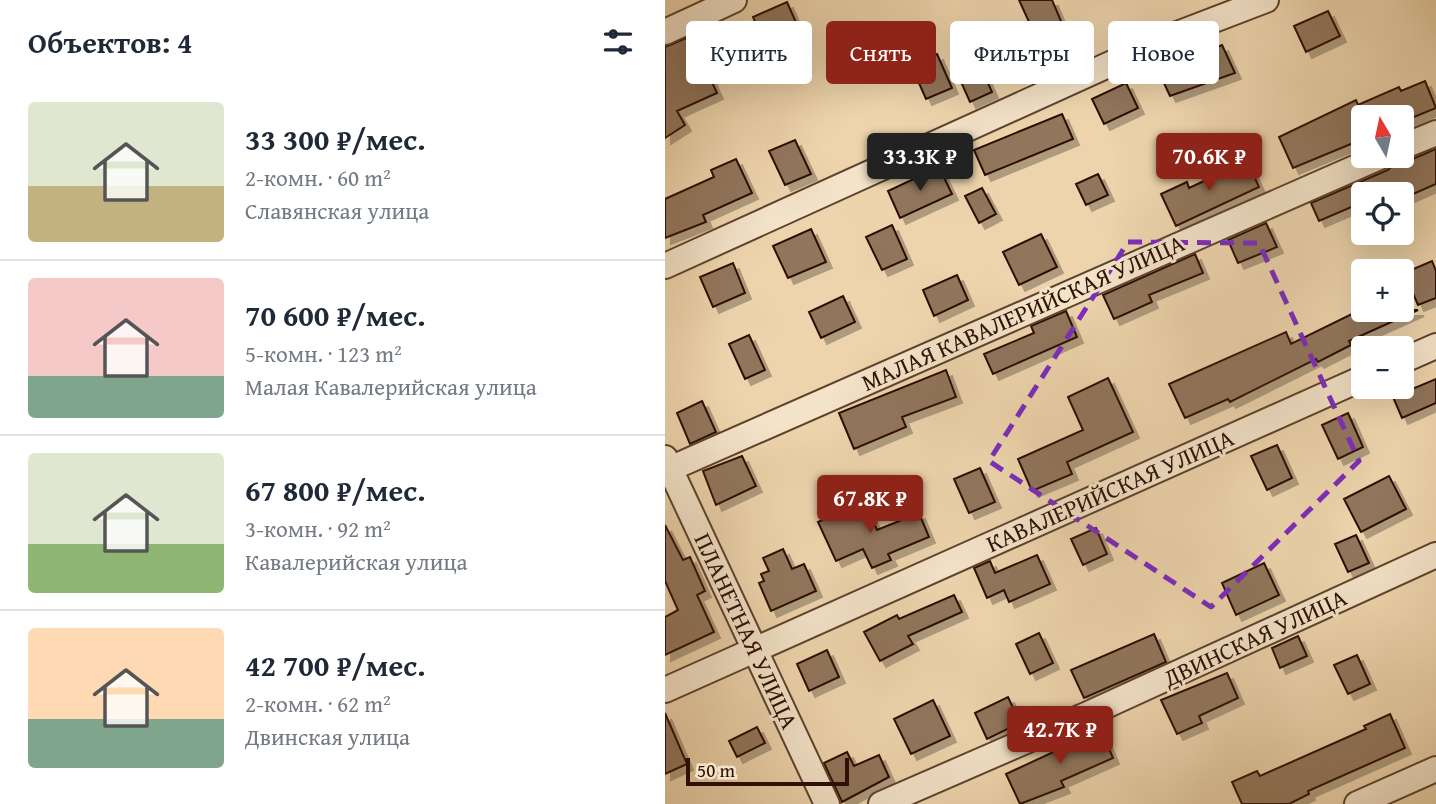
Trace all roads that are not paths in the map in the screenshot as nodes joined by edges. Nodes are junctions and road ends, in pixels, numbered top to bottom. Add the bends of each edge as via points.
1 (734, 0) edge
2 (1266, 0) edge
3 (665, 32) edge
4 (1436, 133) edge
5 (1414, 142) edge
6 (1354, 168) edge
7 (665, 267) edge
8 (1436, 346) edge
9 (1414, 356) edge
10 (1351, 383) edge
11 (667, 466) edge
12 (1436, 555) edge
13 (756, 651) junction
14 (665, 690) edge
15 (1436, 769) edge
16 (827, 804) edge
17 (881, 804) edge
18 (1357, 804) edge

1 - 3 street
2 - 7 street via 1172,36
4 - 5 street
6 - 11 street, МАЛАЯ КАВАЛЕРИЙСКАЯ УЛИЦА
8 - 9 street
10 - 13 street, КАВАЛЕРИЙСКАЯ УЛИЦА
11 - 13 street, ПЛАНЕТНАЯ УЛИЦА
12 - 17 street, ДВИНСКАЯ УЛИЦА
13 - 14 street, КАВАЛЕРИЙСКАЯ УЛИЦА
13 - 16 street, ПЛАНЕТНАЯ УЛИЦА
15 - 18 street

